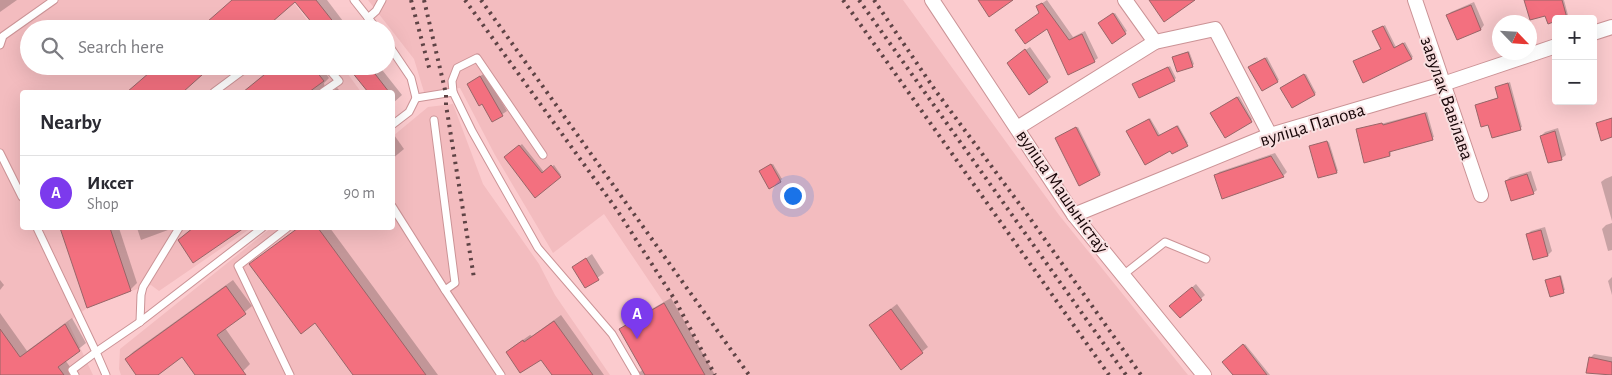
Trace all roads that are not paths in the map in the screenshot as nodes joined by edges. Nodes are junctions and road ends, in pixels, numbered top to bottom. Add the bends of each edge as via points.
1 (54, 0) edge
2 (354, 0) edge
3 (382, 0) edge
4 (932, 0) edge
5 (1125, 0) edge
6 (1415, 0) edge
7 (368, 18) joint
8 (26, 20) edge
9 (20, 24) edge
10 (1612, 27) edge
11 (1597, 32) edge
12 (1155, 42) junction
13 (0, 45) edge
14 (1552, 47) edge
15 (395, 55) edge
16 (237, 75) edge
17 (334, 75) edge
18 (1443, 84) junction
19 (217, 90) edge
20 (326, 90) edge
21 (453, 92) junction
22 (416, 98) junction
23 (434, 120) dead end
24 (395, 123) edge
25 (1017, 128) junction
26 (1270, 135) junction
27 (0, 153) edge
28 (543, 155) dead end
29 (20, 192) edge
30 (1481, 196) dead end
31 (395, 211) edge
32 (1074, 215) junction
33 (38, 230) edge
34 (178, 230) edge
35 (259, 230) edge
36 (284, 230) edge
37 (1206, 258) dead end
38 (1123, 274) junction
39 (445, 290) junction
40 (140, 322) junction
41 (96, 352) junction
42 (75, 375) edge
43 (106, 375) edge
44 (290, 375) edge
45 (501, 375) edge
46 (636, 375) edge
47 (1204, 375) edge

1 - 8 lane
2 - 7 lane
3 - 7 lane
4 - 25 street, вуліца Машыністаў
5 - 12 street
6 - 18 street, завулак Вавілава
9 - 13 lane via 3,36
10 - 11 street
12 - 25 street
12 - 26 street via 1215,29
14 - 18 street, вуліца Папова
15 - 22 lane via 410,78
16 - 19 lane
17 - 20 lane via 339,81
18 - 26 street, вуліца Папова
18 - 30 street, завулак Вавілава
21 - 22 lane
21 - 28 lane via 456,68 477,58
21 - 46 lane via 538,248 612,334
22 - 24 lane via 409,112
23 - 39 lane via 455,283
25 - 32 street, вуліца Машыністаў
26 - 32 street, вуліца Папова
27 - 29 lane
31 - 39 lane
32 - 38 street, вуліца Машыністаў
33 - 41 lane
34 - 40 lane via 143,287
35 - 40 lane
36 - 44 lane via 238,266
37 - 38 lane via 1164,242
38 - 47 street, вуліца Машыністаў
39 - 45 lane
40 - 41 lane
41 - 42 lane via 72,370
41 - 43 lane

